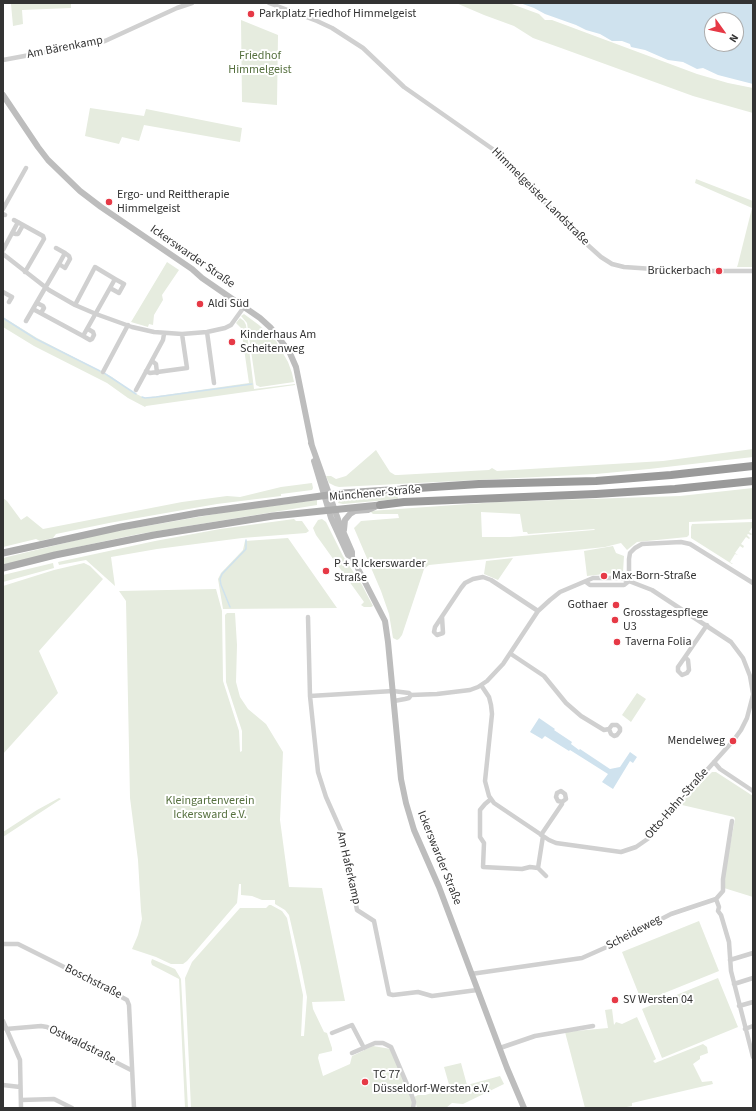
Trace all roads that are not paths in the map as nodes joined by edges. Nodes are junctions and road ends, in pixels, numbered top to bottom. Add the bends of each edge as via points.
1 (192, 3) edge
2 (269, 3) edge
3 (3, 60) edge
4 (3, 95) edge
5 (26, 168) dead end
6 (3, 209) edge
7 (23, 225) junction
8 (12, 232) junction
9 (56, 248) dead end
10 (3, 250) edge
11 (64, 253) junction
12 (3, 254) edge
13 (59, 264) junction
14 (753, 270) edge
15 (25, 272) junction
16 (115, 279) junction
17 (46, 286) junction
18 (110, 288) junction
19 (3, 292) edge
20 (9, 302) dead end
21 (37, 303) junction
22 (74, 305) junction
23 (244, 307) junction
24 (33, 309) junction
25 (41, 313) junction
26 (96, 314) junction
27 (26, 321) dead end
28 (128, 325) junction
29 (88, 329) junction
30 (207, 332) junction
31 (164, 334) junction
32 (182, 334) junction
33 (83, 336) junction
34 (152, 362) junction
35 (146, 371) junction
36 (102, 372) dead end
37 (157, 373) junction
38 (214, 383) dead end
39 (136, 390) dead end
40 (753, 466) edge
41 (753, 481) edge
42 (403, 489) joint
43 (327, 495) junction
44 (380, 505) junction
45 (331, 509) junction
46 (343, 532) junction
47 (3, 553) edge
48 (352, 557) junction
49 (3, 568) edge
50 (629, 581) junction
51 (753, 583) edge
52 (538, 611) junction
53 (442, 616) dead end
54 (308, 617) dead end
55 (706, 625) junction
56 (511, 654) junction
57 (685, 657) dead end
58 (481, 685) junction
59 (393, 691) junction
60 (753, 694) edge
61 (411, 695) junction
62 (310, 696) junction
63 (394, 701) junction
64 (609, 729) dead end
65 (714, 762) junction
66 (753, 791) edge
67 (491, 799) junction
68 (562, 802) dead end
69 (732, 821) dead end
70 (542, 835) junction
71 (538, 868) junction
72 (546, 876) dead end
73 (716, 899) junction
74 (3, 944) edge
75 (753, 953) edge
76 (730, 960) junction
77 (471, 974) junction
78 (753, 978) edge
79 (734, 984) junction
80 (477, 990) junction
81 (753, 1002) edge
82 (740, 1006) junction
83 (3, 1021) edge
84 (593, 1026) dead end
85 (753, 1026) edge
86 (745, 1029) junction
87 (6, 1030) junction
88 (332, 1033) dead end
89 (364, 1048) junction
90 (500, 1048) junction
91 (352, 1054) dead end
92 (753, 1057) edge
93 (131, 1070) junction
94 (3, 1084) edge
95 (20, 1087) junction
96 (21, 1100) junction
97 (21, 1108) edge
98 (72, 1108) edge
99 (134, 1108) edge
100 (413, 1108) edge
101 (524, 1108) edge

1 - 3 street, Am Bärenkamp via 105,41
2 - 14 street, Himmelgeister Landstraße via 327,26 363,48 404,87 494,150 581,239 612,264 683,271
4 - 23 main road, Ickerswarder Straße via 38,148 80,191
5 - 6 street
7 - 8 street via 18,234
7 - 8 street via 16,221
7 - 15 street via 44,239
8 - 10 street
9 - 11 street
11 - 13 street
11 - 13 street via 70,259 65,268
12 - 15 street
13 - 17 street
15 - 17 street
16 - 18 street
16 - 18 street via 124,284 119,293
16 - 22 street via 95,267
17 - 21 street
17 - 22 street
18 - 26 street
19 - 20 street via 12,297
21 - 24 street
21 - 25 street via 44,308
22 - 26 street
23 - 30 street via 228,327
23 - 43 main road, Ickerswarder Straße via 271,328 291,355 298,374 314,461
24 - 25 street
24 - 27 street
25 - 33 street
26 - 28 street
26 - 29 street
28 - 31 street
28 - 36 street
29 - 33 street
29 - 33 street via 94,332 92,339
30 - 32 street
30 - 38 street
31 - 32 street
31 - 34 street
32 - 37 street via 187,368
34 - 35 street
34 - 37 street via 156,364
35 - 37 street
35 - 39 street
40 - 42 highway, Münchener Straße via 596,481
41 - 44 highway, Münchener Straße via 675,489
42 - 43 main road, Münchener Straße
43 - 45 main road, Ickerswarder Straße
43 - 47 main road, Münchener Straße via 169,518
44 - 45 main road, Münchener Straße
44 - 46 main road via 350,514 345,520
45 - 46 main road, Ickerswarder Straße
45 - 48 main road, Ickerswarder Straße via 332,521 348,555
45 - 49 main road, Münchener Straße via 154,535
46 - 48 main road, Ickerswarder Straße
48 - 59 main road, Ickerswarder Straße via 385,621
50 - 51 street via 629,558 634,548 642,544 681,542 690,544
50 - 52 street via 624,585 590,585 586,582 560,592
50 - 55 street, Otto-Hahn-Straße via 652,590
52 - 53 street via 483,577 465,583
52 - 56 street
54 - 62 street, Am Haferkamp
55 - 57 street
55 - 60 street, Otto-Hahn-Straße via 731,642 740,653 750,676
56 - 58 street
56 - 64 street via 544,676 570,708 604,730
58 - 61 street via 470,690
58 - 67 street via 489,697 492,714 485,781
59 - 61 street
59 - 62 street
59 - 63 main road, Ickerswarder Straße
60 - 65 street, Otto-Hahn-Straße via 743,726
61 - 63 street via 409,698
62 - 80 street, Am Haferkamp via 318,772 342,833 357,910 374,921 389,994 418,992 432,996
63 - 77 main road, Ickerswarder Straße via 401,779 406,803 414,830
65 - 66 street via 720,769
65 - 70 street, Otto-Hahn-Straße via 662,819 649,838 632,849 621,852 556,843
67 - 70 street, Otto-Hahn-Straße
67 - 71 street via 480,810 480,837 484,843 483,866
68 - 70 street
69 - 73 street via 723,891
70 - 71 street
71 - 72 street
73 - 76 street via 729,942
73 - 77 street, Scheideweg via 671,914 582,958
74 - 93 street, Boschstraße via 18,944 127,1000
75 - 76 street
76 - 79 street
77 - 80 main road, Ickerswarder Straße
78 - 79 street
79 - 82 street
80 - 90 main road, Ickerswarder Straße
81 - 82 street
82 - 86 street
83 - 87 street
84 - 90 street via 535,1036
85 - 86 street
86 - 92 street
87 - 93 street, Ostwaldstraße via 48,1027
87 - 95 street via 20,1060
88 - 89 street via 352,1024
89 - 91 street
89 - 100 street via 375,1043 391,1047 412,1096
90 - 101 main road, Ickerswarder Straße
93 - 99 street, Boschstraße
94 - 95 street
95 - 96 street
96 - 97 street
96 - 98 street via 54,1098

